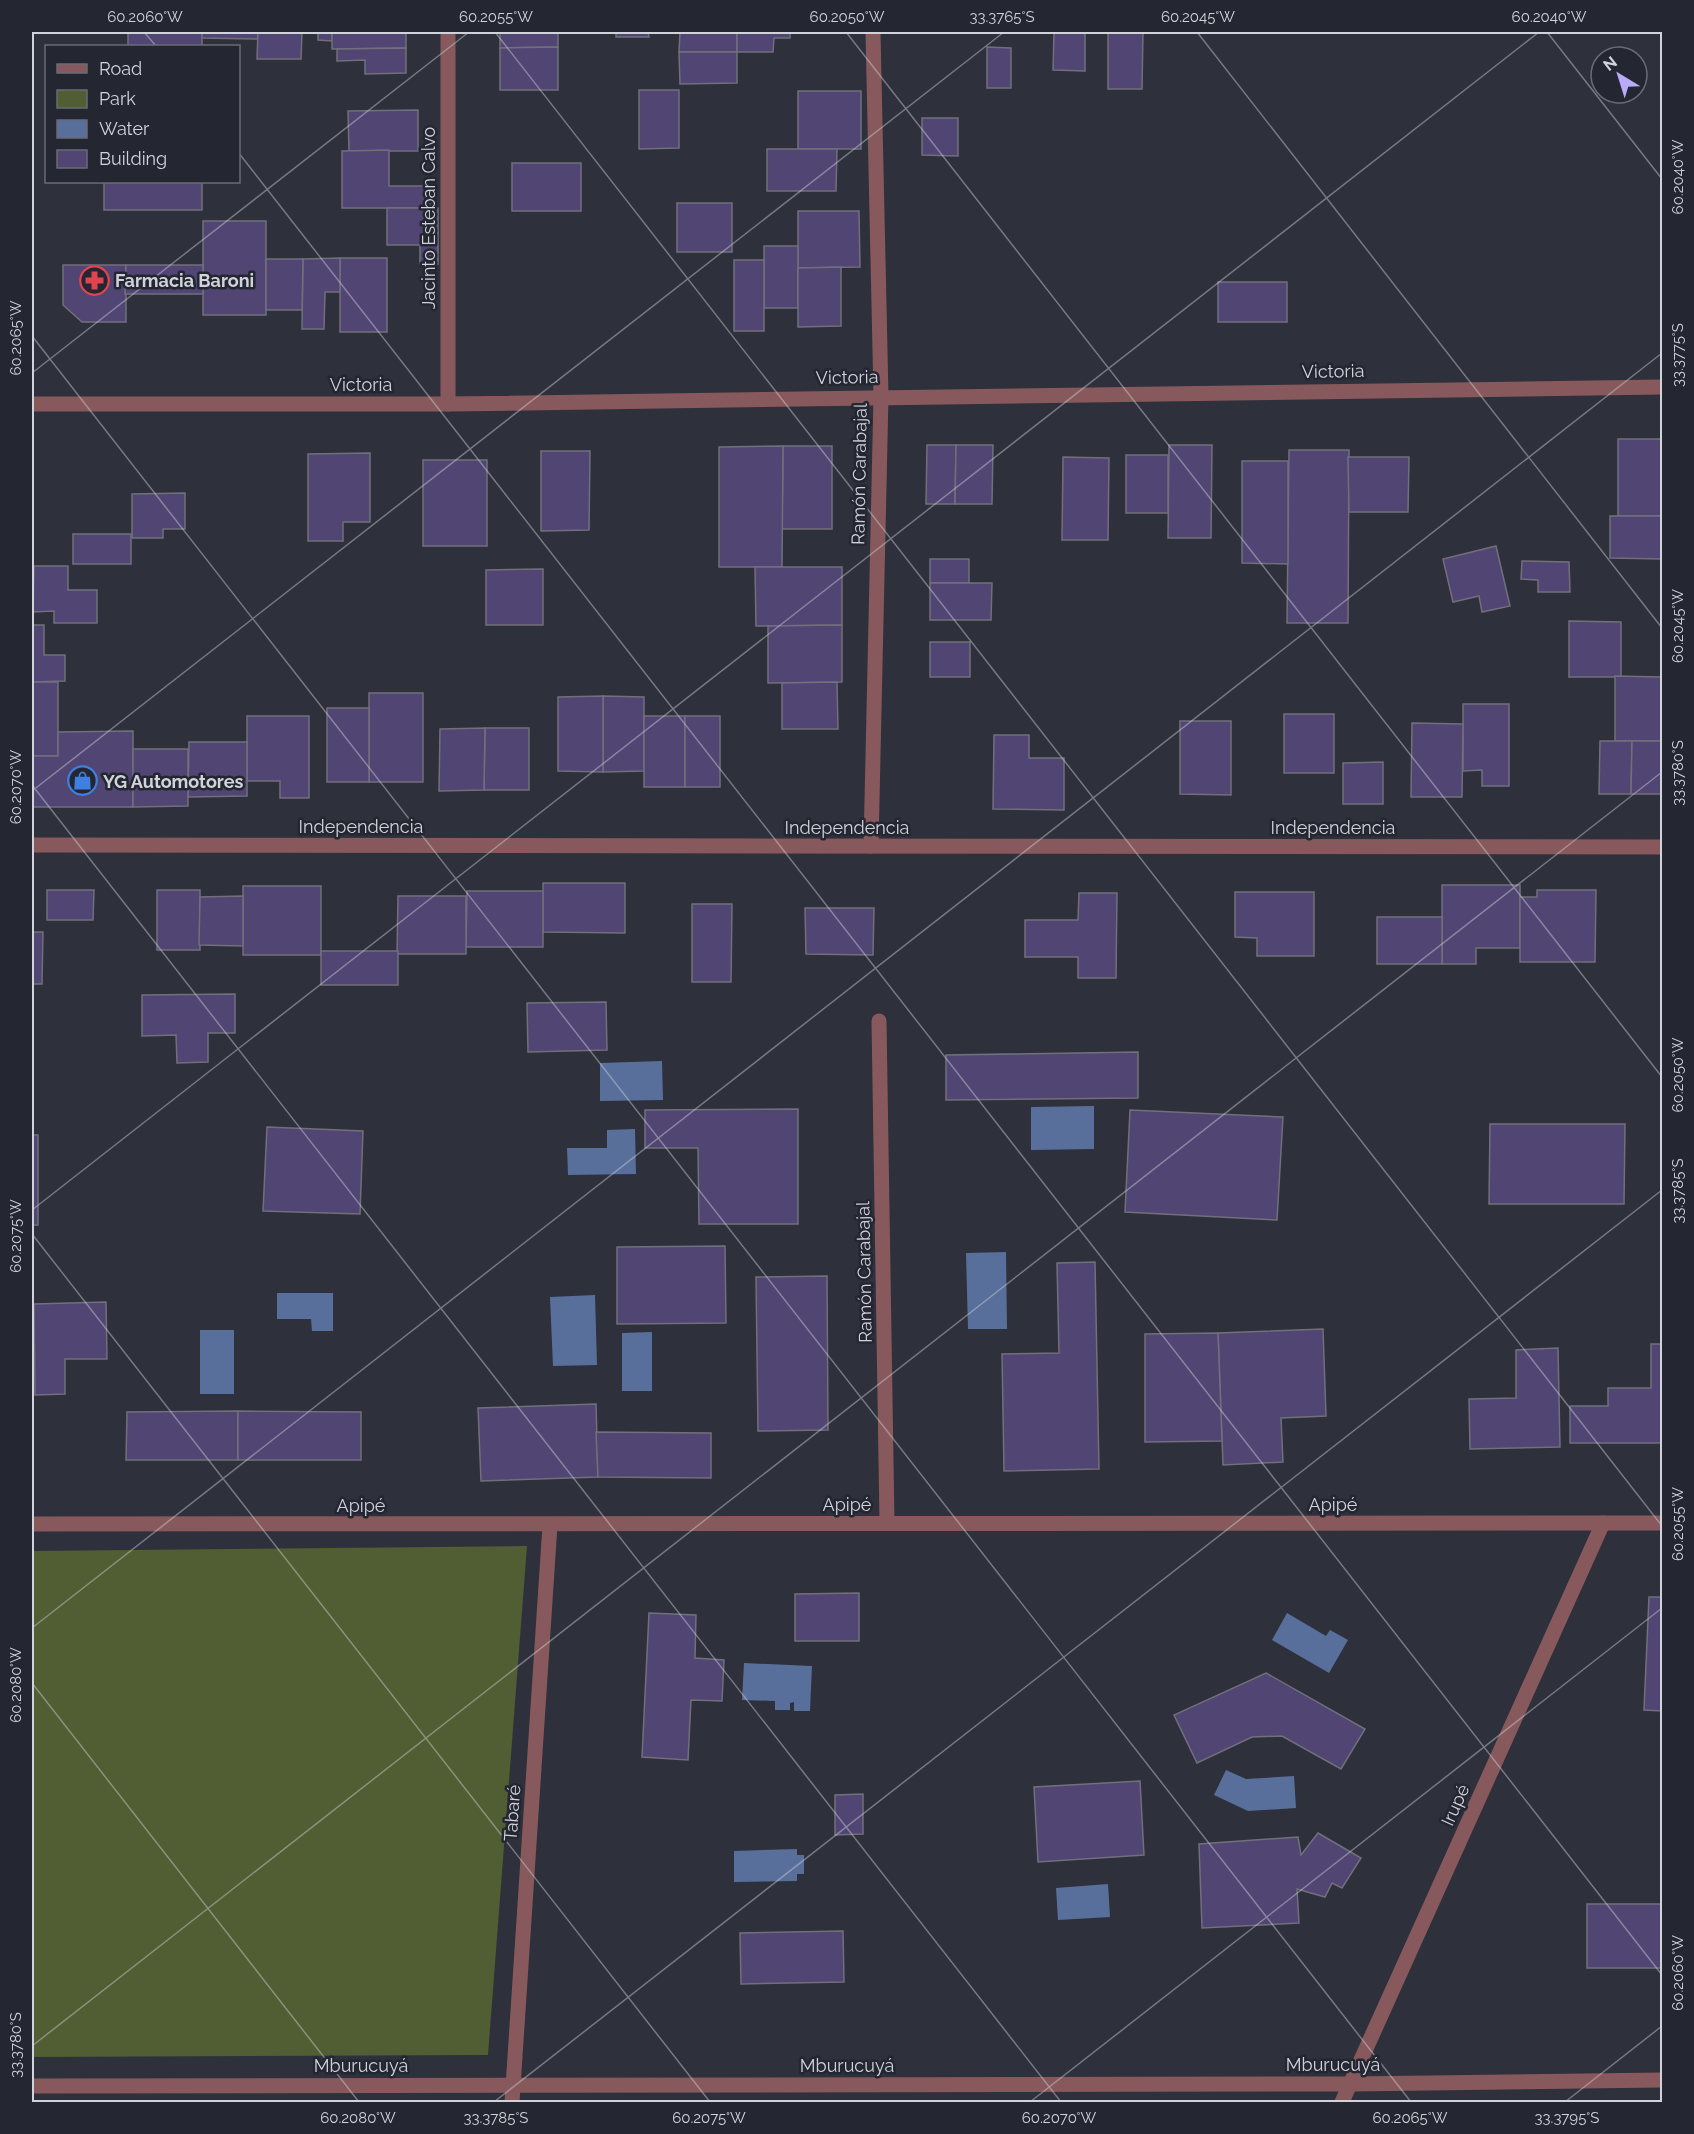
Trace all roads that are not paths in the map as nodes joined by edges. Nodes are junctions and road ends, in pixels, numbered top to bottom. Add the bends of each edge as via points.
1 (448, 32) edge
2 (873, 32) edge
3 (1662, 387) edge
4 (880, 396) junction
5 (32, 404) edge
6 (448, 404) junction
7 (32, 844) edge
8 (871, 846) junction
9 (1662, 847) edge
10 (879, 1021) dead end
11 (887, 1523) junction
12 (1603, 1523) junction
13 (1662, 1523) edge
14 (32, 1524) edge
15 (550, 1525) junction
16 (1662, 2080) edge
17 (513, 2084) junction
18 (1351, 2084) junction
19 (32, 2086) edge
20 (512, 2103) edge
21 (1342, 2103) edge

1 - 6 street, Jacinto Esteban Calvo
2 - 4 street, Ramón Carabajal
3 - 4 street, Victoria
4 - 6 street, Victoria
4 - 8 street, Ramón Carabajal
5 - 6 street, Victoria
7 - 8 street, Independencia
8 - 9 street, Independencia
10 - 11 street, Ramón Carabajal
11 - 12 street, Apipé
11 - 15 street, Apipé
12 - 13 street, Apipé
12 - 18 street, Irupé
14 - 15 street, Apipé
15 - 17 street, Tabaré
16 - 18 street, Mburucuyá
17 - 18 street, Mburucuyá
17 - 19 street, Mburucuyá
17 - 20 street, Tabaré
18 - 21 street, Irupé

